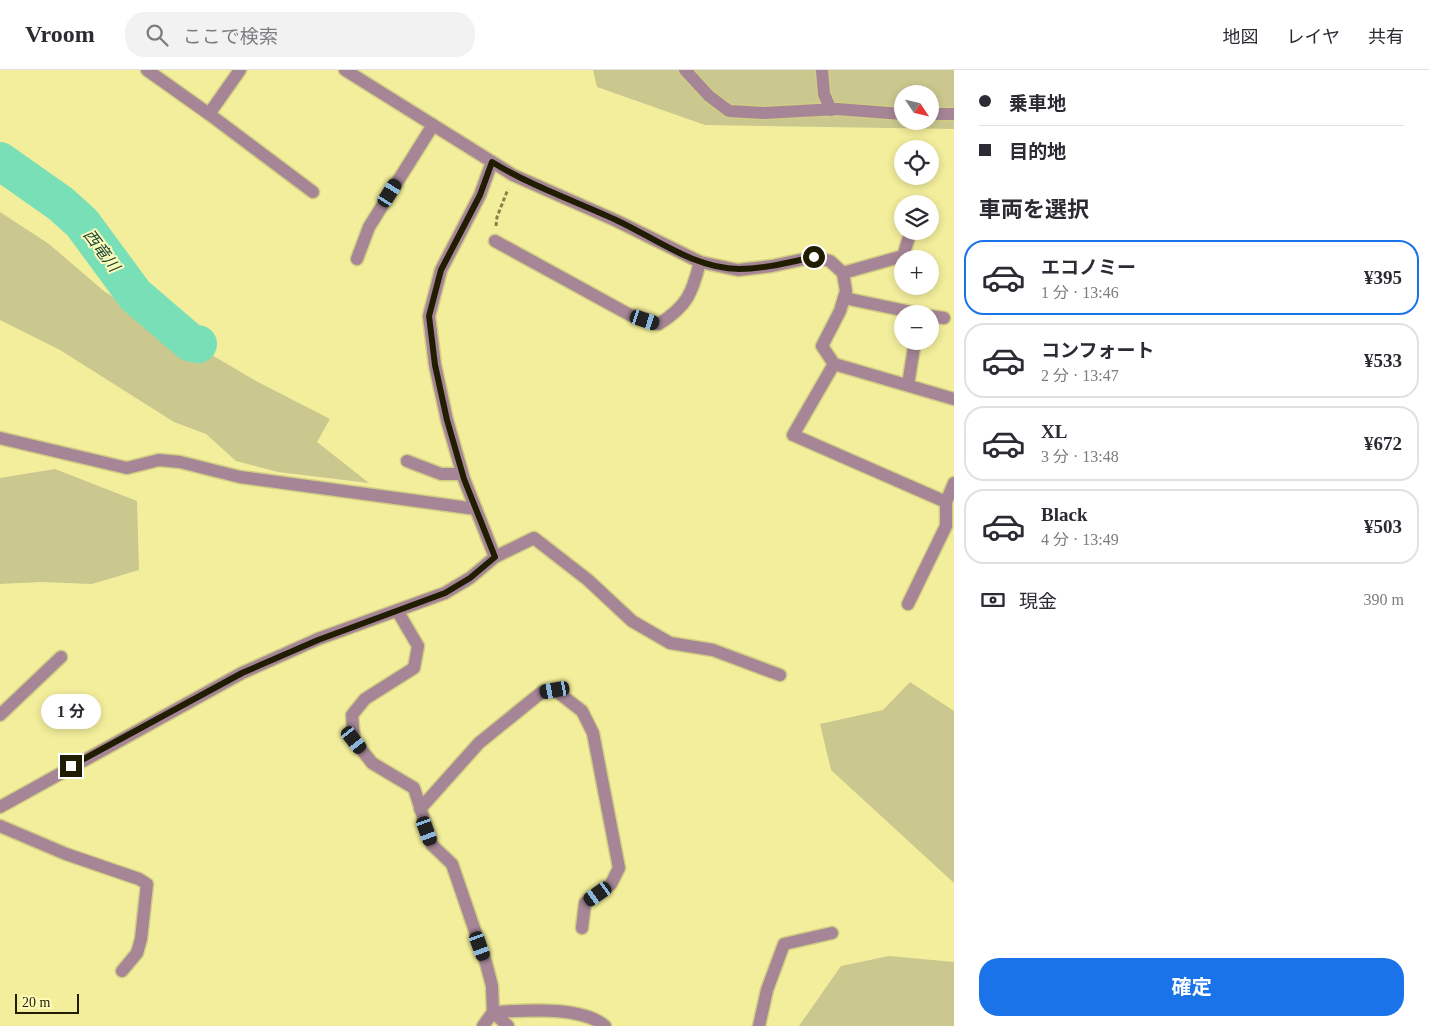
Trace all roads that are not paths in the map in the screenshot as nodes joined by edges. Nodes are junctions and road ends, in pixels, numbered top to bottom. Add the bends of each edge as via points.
1 (147, 70) edge
2 (240, 70) edge
3 (345, 70) edge
4 (685, 70) edge
5 (822, 70) edge
6 (832, 110) junction
7 (209, 114) junction
8 (894, 114) edge
9 (939, 114) edge
10 (954, 114) edge
11 (433, 126) junction
12 (492, 162) junction
13 (313, 192) dead end
14 (908, 240) edge
15 (495, 241) road end
16 (357, 259) dead end
17 (700, 262) junction
18 (843, 273) junction
19 (844, 298) junction
20 (894, 308) edge
21 (939, 317) edge
22 (944, 318) dead end
23 (914, 350) edge
24 (834, 364) junction
25 (908, 385) junction
26 (954, 399) edge
27 (0, 438) edge
28 (407, 461) dead end
29 (462, 474) junction
30 (954, 483) edge
31 (946, 502) junction
32 (476, 509) junction
33 (495, 557) junction
34 (908, 604) dead end
35 (398, 612) junction
36 (61, 656) dead end
37 (780, 675) dead end
38 (0, 715) edge
39 (0, 807) edge
40 (420, 809) junction
41 (0, 826) edge
42 (582, 928) dead end
43 (832, 933) dead end
44 (122, 971) dead end
45 (493, 1012) junction
46 (483, 1026) edge
47 (508, 1026) edge
48 (605, 1026) edge
49 (759, 1026) edge

1 - 7 street
2 - 7 street
3 - 11 street
4 - 6 street via 709,96 729,111
5 - 6 street via 824,94
6 - 8 street
7 - 13 street
9 - 10 street
11 - 12 street
11 - 16 street via 369,227
12 - 17 street via 513,175 617,220
12 - 29 street via 480,195 441,270 429,316 435,365
14 - 18 street via 902,256
15 - 17 street via 630,315 659,324 676,313 693,290
17 - 18 street via 738,270 814,257 830,261
18 - 19 street
19 - 20 street
19 - 24 street via 822,346
21 - 22 street
23 - 25 street
24 - 25 street
24 - 31 street via 793,435
25 - 26 street
27 - 32 street via 127,468 159,460 180,462 240,478
28 - 29 street via 441,474
29 - 32 street
30 - 31 street
31 - 34 street via 946,526
32 - 33 street
33 - 35 street via 445,593
33 - 37 street via 534,538 588,580 632,621 670,643 713,650
35 - 39 street via 318,640 242,673
35 - 40 street via 418,646 414,668 365,699 352,715 354,740 372,763 414,788
36 - 38 street
40 - 42 street via 479,743 542,692 555,690 582,711 594,733 619,868 611,884 585,903
40 - 45 street via 432,845 452,864 492,986
41 - 44 street via 147,884 137,953
43 - 49 street via 784,944 767,990
45 - 46 street
45 - 47 street
45 - 48 street via 535,1010 578,1014

